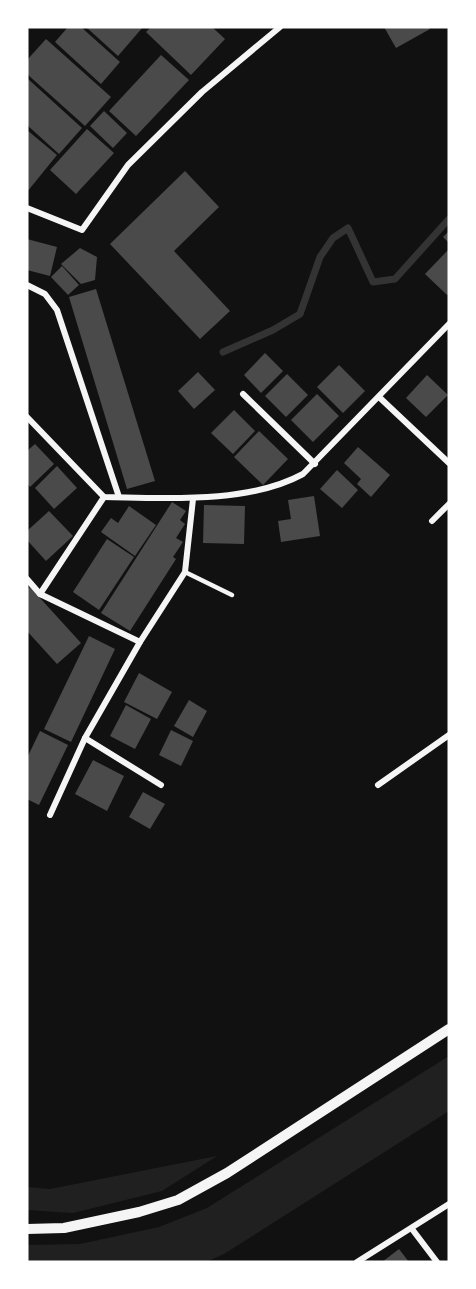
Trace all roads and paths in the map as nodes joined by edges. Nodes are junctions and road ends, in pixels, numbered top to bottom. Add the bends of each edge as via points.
1 (280, 27) edge
2 (27, 208) edge
3 (27, 285) edge
4 (449, 324) edge
5 (243, 394) dead end
6 (379, 397) junction
7 (27, 417) edge
8 (449, 463) edge
9 (315, 464) junction
10 (105, 497) junction
11 (119, 497) junction
12 (193, 499) junction
13 (449, 504) edge
14 (432, 521) dead end
15 (185, 572) junction
16 (27, 579) edge
17 (40, 594) junction
18 (232, 595) dead end
19 (140, 642) junction
20 (449, 735) edge
21 (85, 738) junction
22 (161, 785) dead end
23 (378, 785) dead end
24 (50, 815) dead end
25 (449, 1029) edge
26 (449, 1204) edge
27 (27, 1229) edge
28 (412, 1229) junction
29 (357, 1262) edge
30 (437, 1262) edge

1 - 2 street via 202,92 128,165 82,230
3 - 11 street via 45,294 57,310
4 - 6 street
5 - 9 street
6 - 8 street
6 - 9 street
7 - 10 street
9 - 12 street via 287,483
10 - 11 street
10 - 17 street
11 - 12 street
12 - 15 street
13 - 14 street
15 - 18 lane
15 - 19 street
16 - 17 street
17 - 19 street
19 - 21 street
20 - 23 street
21 - 22 street
21 - 24 street
25 - 27 street via 227,1173 178,1200 64,1228
26 - 28 street
28 - 29 street
28 - 30 street

